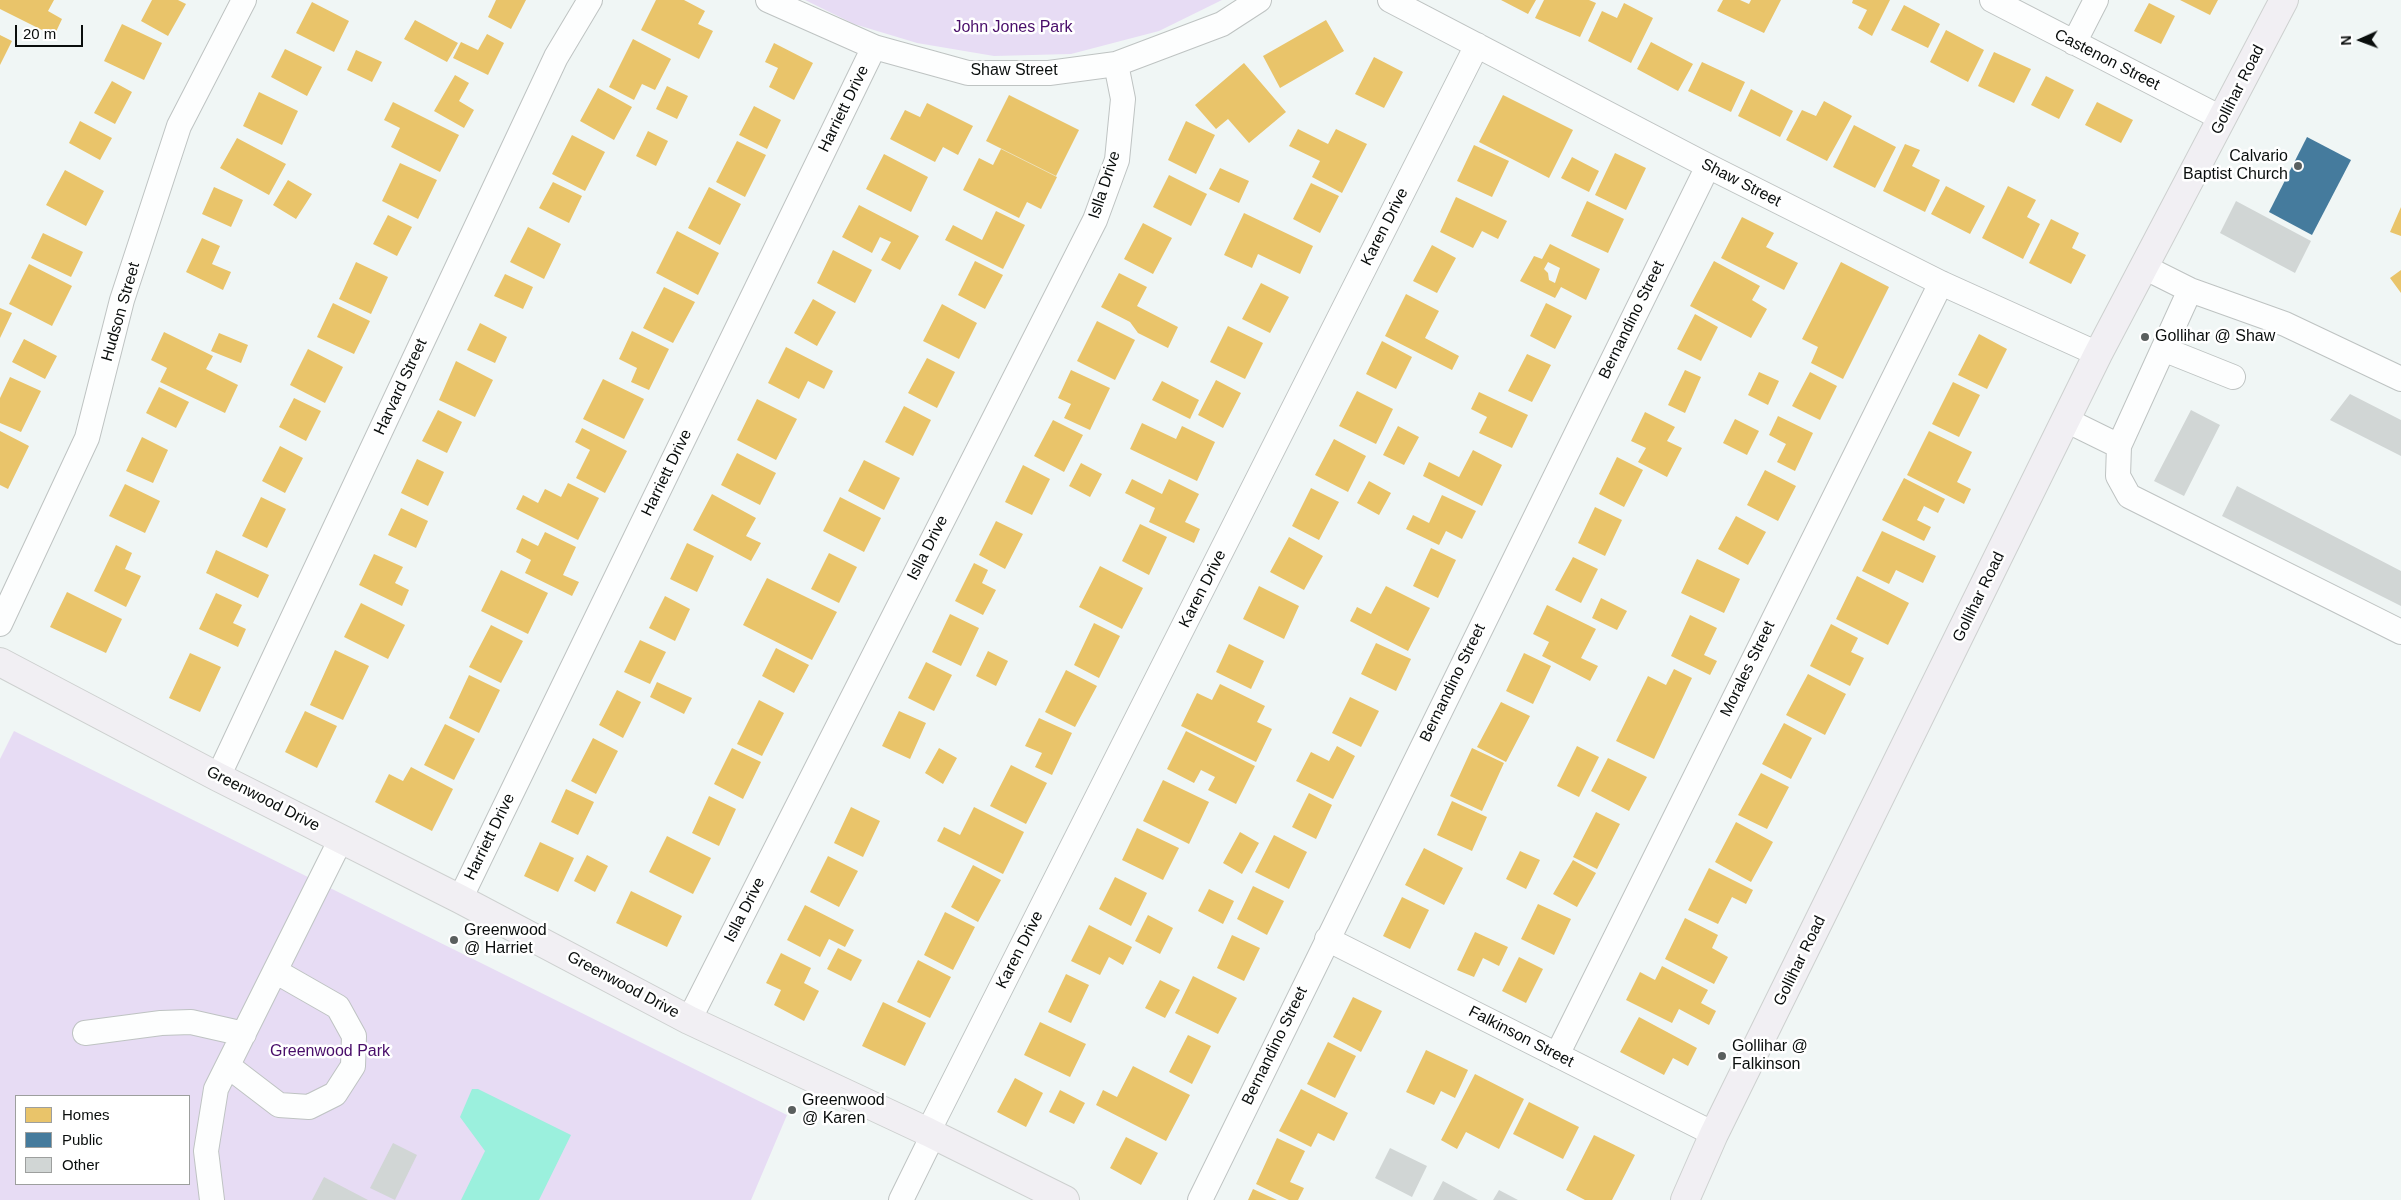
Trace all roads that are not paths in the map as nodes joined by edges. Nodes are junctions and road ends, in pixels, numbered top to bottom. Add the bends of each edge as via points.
1 (244, 0) edge
2 (590, 0) edge
3 (768, 0) edge
4 (1259, 0) edge
5 (1390, 0) edge
6 (1992, 0) edge
7 (2096, 0) edge
8 (2284, 0) edge
9 (2074, 42) junction
10 (1477, 45) junction
11 (874, 47) junction
12 (1116, 64) junction
13 (2223, 119) junction
14 (1708, 166) junction
15 (2144, 267) junction
16 (1941, 283) junction
17 (2190, 290) junction
18 (2163, 349) junction
19 (2098, 354) junction
20 (2233, 377) dead end
21 (2401, 379) edge
22 (2066, 420) junction
23 (2119, 446) junction
24 (0, 624) edge
25 (2401, 632) edge
26 (0, 662) edge
27 (218, 777) junction
28 (340, 839) junction
29 (460, 899) junction
30 (1327, 939) junction
31 (275, 971) junction
32 (689, 1020) junction
33 (85, 1033) dead end
34 (244, 1034) junction
35 (1557, 1055) junction
36 (228, 1066) junction
37 (930, 1133) junction
38 (1714, 1134) junction
39 (212, 1200) edge
40 (901, 1200) edge
41 (1065, 1200) edge
42 (1200, 1200) edge
43 (1685, 1200) edge

1 - 24 street, Hudson Street via 179,126 122,300 87,438
2 - 27 street, Harvard Street via 556,57
3 - 11 street, Shaw Street
4 - 12 street, Shaw Street via 1222,24
5 - 10 street, Shaw Street
6 - 9 street, Castenon Street
7 - 9 street
8 - 13 main road, Gollihar Road
9 - 13 street, Castenon Street
10 - 14 street, Shaw Street
10 - 37 street, Karen Drive
11 - 12 street, Shaw Street via 968,73 1049,73
11 - 29 street, Harriett Drive
12 - 32 street, Islla Drive via 1123,99 1117,160 1095,220
13 - 15 main road, Gollihar Road
14 - 16 street, Shaw Street
14 - 30 street, Bernandino Street
15 - 17 street
15 - 19 main road, Gollihar Road
16 - 19 street, Shaw Street
16 - 35 street, Morales Street
17 - 18 street
17 - 21 street via 2285,324
18 - 20 street
18 - 23 street
19 - 22 main road, Gollihar Road
22 - 23 street
22 - 38 main road, Gollihar Road
23 - 25 street via 2118,476 2129,496
26 - 27 main road, Greenwood Drive
27 - 28 main road, Greenwood Drive
28 - 29 main road, Greenwood Drive
28 - 31 street
29 - 32 main road, Greenwood Drive
30 - 35 street, Falkinson Street
30 - 42 street, Bernandino Street
31 - 34 street
31 - 36 street via 338,1007 354,1036 353,1066 335,1094 309,1107 279,1104
32 - 37 main road, Greenwood Drive
33 - 34 street via 191,1022
34 - 36 street
35 - 38 street, Falkinson Street
36 - 39 street via 216,1089 206,1151
37 - 40 street, Karen Drive
37 - 41 main road, Greenwood Drive
38 - 43 main road, Gollihar Road

